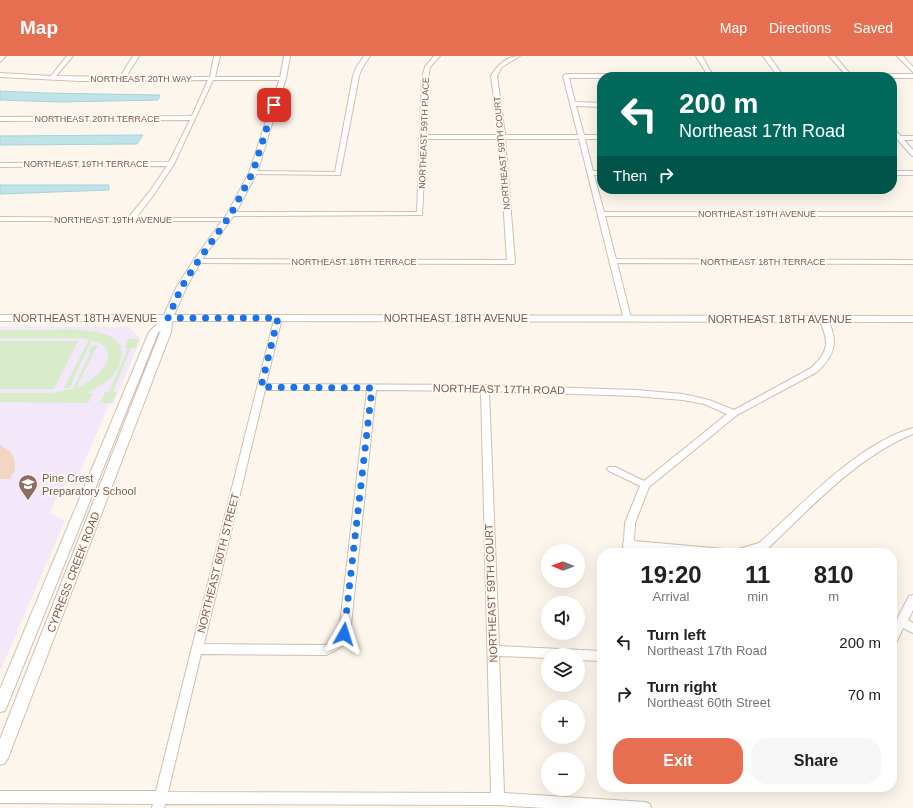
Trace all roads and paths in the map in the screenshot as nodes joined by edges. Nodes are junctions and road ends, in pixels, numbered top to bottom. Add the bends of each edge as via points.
1 (3, 56) edge
2 (70, 56) edge
3 (136, 56) edge
4 (217, 56) edge
5 (287, 56) edge
6 (367, 56) edge
7 (437, 56) edge
8 (517, 56) edge
9 (700, 56) edge
10 (766, 56) edge
11 (832, 56) edge
12 (900, 56) edge
13 (0, 60) edge
14 (913, 70) edge
15 (708, 72) edge
16 (777, 72) edge
17 (845, 72) edge
18 (0, 75) edge
19 (597, 76) edge
20 (897, 76) edge
21 (913, 76) edge
22 (52, 78) junction
23 (211, 78) junction
24 (283, 78) junction
25 (122, 79) junction
26 (573, 104) junction
27 (597, 105) edge
28 (194, 118) junction
29 (0, 119) edge
30 (897, 135) edge
31 (423, 137) junction
32 (502, 137) junction
33 (582, 137) junction
34 (597, 137) edge
35 (899, 138) junction
36 (913, 138) edge
37 (913, 154) edge
38 (171, 164) junction
39 (0, 165) edge
40 (253, 172) junction
41 (590, 173) junction
42 (597, 173) edge
43 (897, 173) edge
44 (913, 173) edge
45 (420, 214) joint
46 (600, 214) junction
47 (913, 214) edge
48 (229, 217) junction
49 (0, 219) edge
50 (130, 220) junction
51 (614, 261) junction
52 (197, 262) junction
53 (511, 262) joint
54 (913, 262) edge
55 (0, 318) edge
56 (168, 318) junction
57 (278, 318) junction
58 (627, 318) junction
59 (823, 319) junction
60 (913, 319) edge
61 (261, 387) junction
62 (372, 388) junction
63 (485, 388) junction
64 (734, 413) junction
65 (913, 431) edge
66 (612, 469) dead end
67 (645, 485) junction
68 (628, 548) edge
69 (758, 548) edge
70 (913, 598) edge
71 (901, 622) junction
72 (913, 628) edge
73 (897, 630) edge
74 (197, 649) junction
75 (493, 651) junction
76 (597, 656) edge
77 (0, 706) edge
78 (0, 758) edge
79 (0, 798) edge
80 (498, 799) junction
81 (159, 803) edge
82 (645, 808) edge

1 - 13 street
2 - 22 street
3 - 25 street
4 - 23 street
5 - 24 street, CYPRESS CREEK ROAD
6 - 40 street via 356,76 338,174
7 - 31 street, NORTHEAST 59TH PLACE via 428,67 425,78
8 - 32 street, NORTHEAST 59TH COURT via 496,69 494,76
9 - 15 street
10 - 16 street
11 - 17 street
12 - 14 street
18 - 22 street, NORTHEAST 20TH WAY
19 - 26 street via 566,76
20 - 21 street
22 - 25 street, NORTHEAST 20TH WAY
23 - 24 street, NORTHEAST 20TH WAY
23 - 25 street, NORTHEAST 20TH WAY
23 - 28 street
24 - 40 street, CYPRESS CREEK ROAD
26 - 27 street
26 - 33 street
28 - 29 street, NORTHEAST 20TH TERRACE
28 - 38 street
30 - 35 street
31 - 32 street
31 - 45 street, NORTHEAST 59TH PLACE
32 - 33 street
32 - 53 street, NORTHEAST 59TH COURT
33 - 34 street
33 - 41 street
35 - 36 street
35 - 37 street
38 - 39 street, NORTHEAST 19TH TERRACE
38 - 50 street via 153,192
40 - 48 street, CYPRESS CREEK ROAD
41 - 42 street
41 - 46 street
43 - 44 street
45 - 48 street, NORTHEAST 19TH AVENUE
46 - 47 street, NORTHEAST 19TH AVENUE
46 - 51 street
48 - 50 street, NORTHEAST 19TH AVENUE
48 - 52 street, CYPRESS CREEK ROAD
49 - 50 street, NORTHEAST 19TH AVENUE
51 - 54 street, NORTHEAST 18TH TERRACE
51 - 58 street
52 - 53 street, NORTHEAST 18TH TERRACE
52 - 56 street, CYPRESS CREEK ROAD via 181,288
55 - 56 street, NORTHEAST 18TH AVENUE
56 - 57 street, NORTHEAST 18TH AVENUE
56 - 77 street, CYPRESS CREEK ROAD via 154,332
56 - 78 street, CYPRESS CREEK ROAD via 166,332
57 - 58 street, NORTHEAST 18TH AVENUE
57 - 61 street, NORTHEAST 60TH STREET
58 - 59 street, NORTHEAST 18TH AVENUE
59 - 60 street, NORTHEAST 18TH AVENUE
59 - 64 street via 831,347 823,363
61 - 62 street, NORTHEAST 17TH ROAD
61 - 74 street, NORTHEAST 60TH STREET
62 - 63 street, NORTHEAST 17TH ROAD
62 - 74 street via 344,634 337,644 326,650
63 - 64 street, NORTHEAST 17TH ROAD via 683,397 706,402
63 - 75 street, NORTHEAST 59TH COURT
64 - 67 street
65 - 69 street via 891,440 850,466
66 - 67 street
67 - 68 street via 630,523
70 - 71 street
71 - 72 street
71 - 73 street
74 - 81 street, NORTHEAST 60TH STREET
75 - 76 street
75 - 80 street, NORTHEAST 59TH COURT
79 - 81 street
80 - 81 street
80 - 82 street

